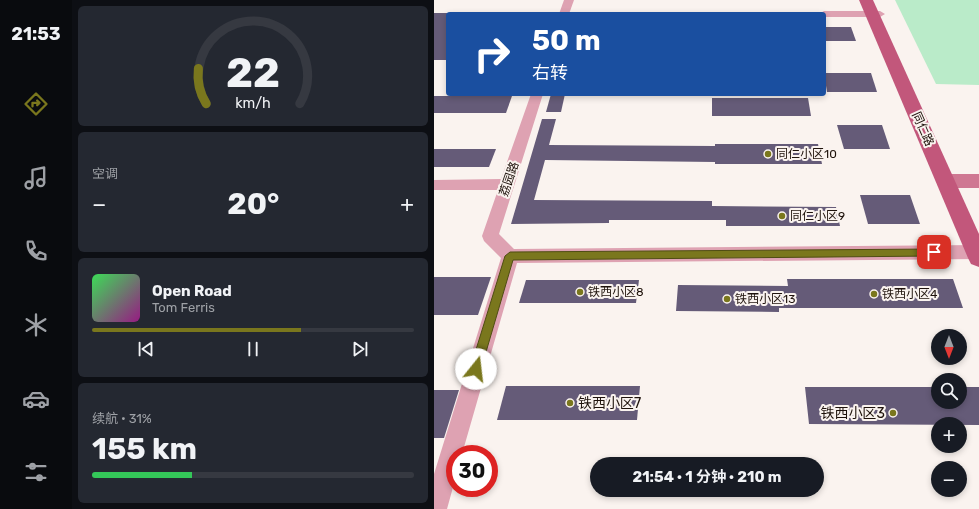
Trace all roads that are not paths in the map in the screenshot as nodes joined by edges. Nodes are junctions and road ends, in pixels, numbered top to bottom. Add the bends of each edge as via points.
1 (569, 0) edge
2 (873, 7) edge
3 (565, 12) edge
4 (826, 14) edge
5 (536, 96) edge
6 (950, 181) junction
7 (979, 181) edge
8 (434, 184) edge
9 (507, 184) junction
10 (978, 250) edge
11 (510, 256) junction
12 (435, 509) edge

1 - 3 street
2 - 4 street
2 - 6 main road, 同仁路
5 - 9 street, 荔园路
6 - 7 main road
6 - 10 main road, 同仁路
8 - 9 street
9 - 11 street, 荔园路 via 490,236
10 - 11 street
11 - 12 street

